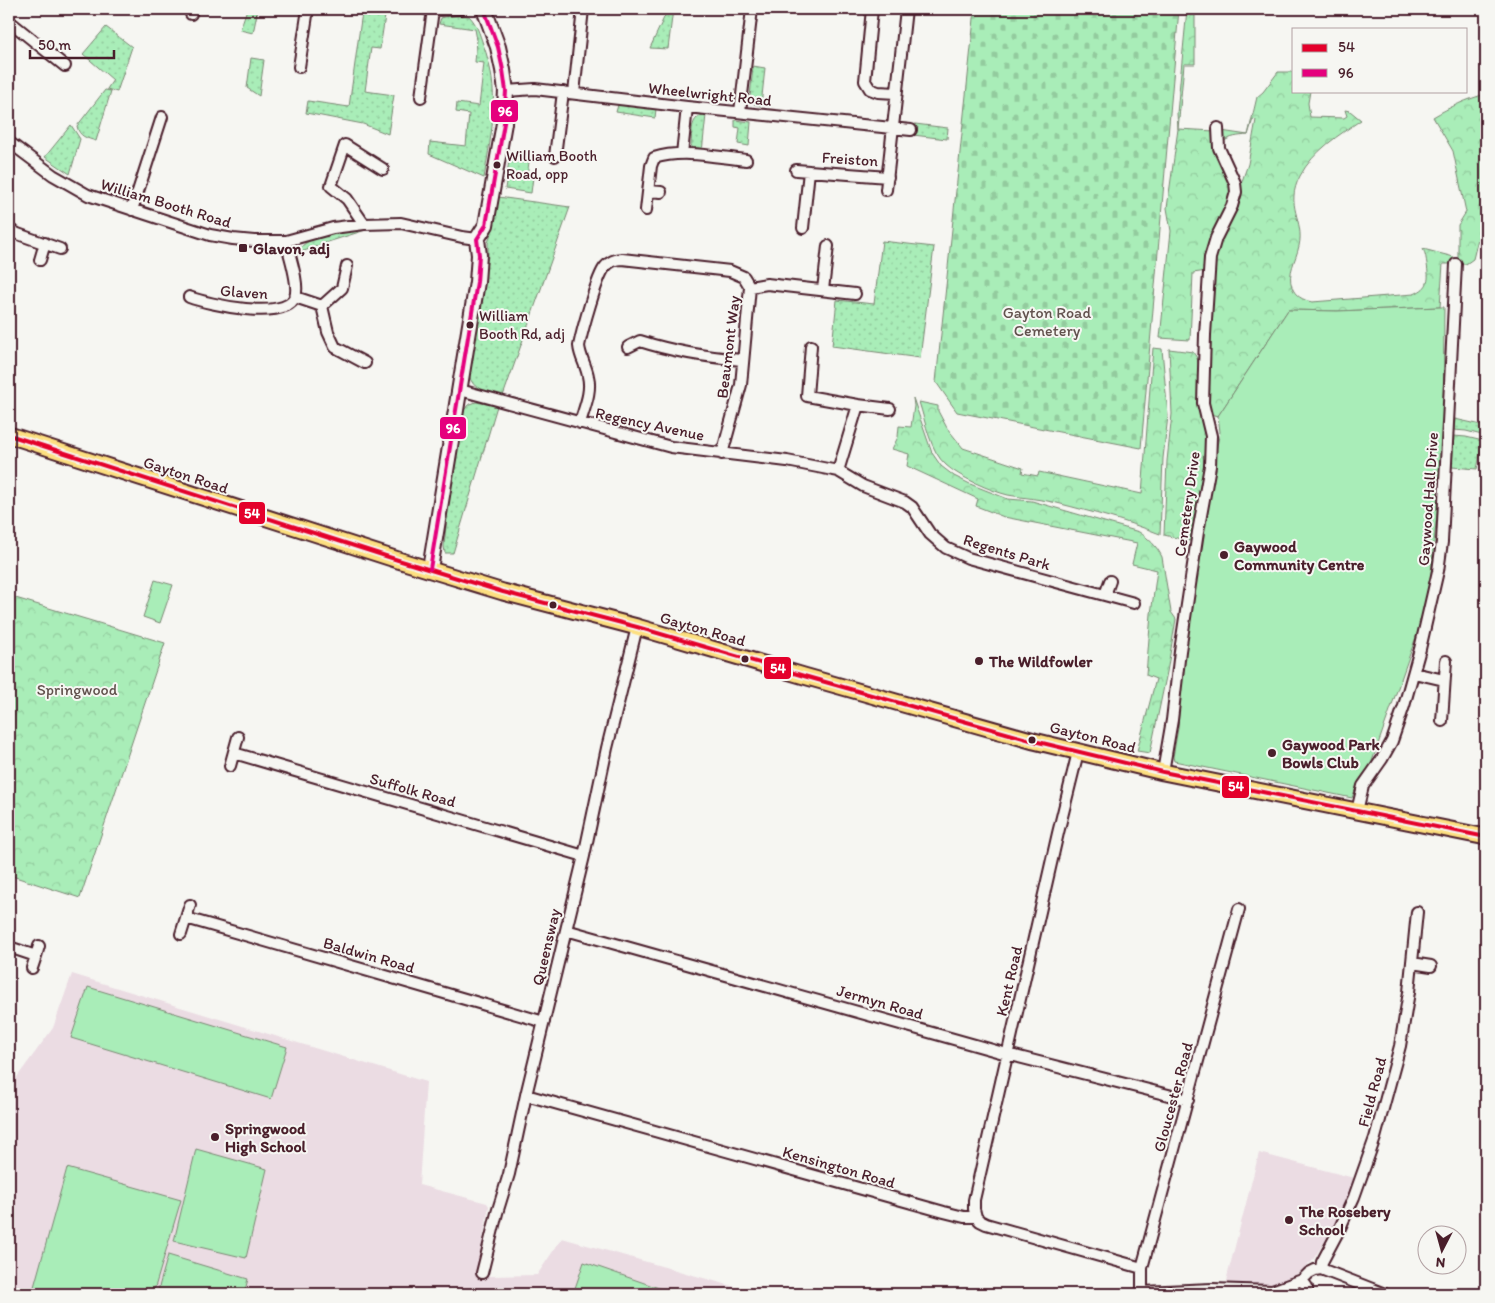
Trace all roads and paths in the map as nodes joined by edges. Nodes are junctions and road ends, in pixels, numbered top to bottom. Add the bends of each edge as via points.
1 (308, 9) edge
2 (429, 9) edge
3 (460, 9) edge
4 (484, 9) edge
5 (583, 9) edge
6 (752, 9) edge
7 (872, 9) edge
8 (906, 9) edge
9 (9, 21) edge
10 (65, 66) dead end
11 (299, 67) dead end
12 (506, 91) junction
13 (563, 92) junction
14 (896, 93) junction
15 (574, 94) junction
16 (421, 97) dead end
17 (686, 107) junction
18 (740, 112) junction
19 (162, 117) dead end
20 (892, 128) junction
21 (1218, 128) dead end
22 (910, 130) dead end
23 (9, 142) edge
24 (682, 154) junction
25 (555, 156) dead end
26 (746, 160) dead end
27 (383, 169) dead end
28 (796, 170) dead end
29 (809, 171) junction
30 (888, 177) junction
31 (886, 190) dead end
32 (648, 191) junction
33 (661, 192) dead end
34 (132, 210) junction
35 (646, 210) dead end
36 (364, 224) junction
37 (803, 228) dead end
38 (9, 229) edge
39 (477, 239) junction
40 (286, 240) junction
41 (45, 243) junction
42 (828, 246) dead end
43 (60, 249) dead end
44 (40, 260) dead end
45 (1456, 264) dead end
46 (347, 266) dead end
47 (750, 287) junction
48 (823, 290) junction
49 (855, 294) dead end
50 (295, 297) junction
51 (189, 298) dead end
52 (322, 306) junction
53 (628, 346) dead end
54 (811, 346) dead end
55 (742, 360) junction
56 (365, 363) dead end
57 (460, 390) junction
58 (858, 405) junction
59 (890, 409) dead end
60 (580, 423) junction
61 (9, 435) edge
62 (722, 454) junction
63 (838, 471) junction
64 (863, 486) joint
65 (430, 570) junction
66 (1110, 581) dead end
67 (1105, 595) junction
68 (1134, 603) dead end
69 (637, 627) junction
70 (1446, 661) dead end
71 (1414, 673) junction
72 (1444, 680) junction
73 (1442, 721) dead end
74 (238, 737) dead end
75 (1078, 752) junction
76 (234, 753) junction
77 (230, 766) dead end
78 (1163, 772) junction
79 (1357, 810) junction
80 (1486, 837) edge
81 (584, 856) junction
82 (190, 905) dead end
83 (1239, 909) dead end
84 (1417, 912) dead end
85 (186, 918) junction
86 (566, 930) junction
87 (181, 934) dead end
88 (9, 946) edge
89 (1412, 963) junction
90 (1432, 966) dead end
91 (32, 968) dead end
92 (544, 1022) junction
93 (1007, 1054) junction
94 (526, 1095) junction
95 (1188, 1100) junction
96 (976, 1217) junction
97 (1142, 1268) junction
98 (1321, 1269) junction
99 (482, 1273) dead end
100 (1302, 1280) junction
101 (1140, 1293) edge
102 (1306, 1294) edge
103 (1385, 1294) edge

1 - 11 street
2 - 3 street
2 - 16 street
4 - 12 street via 498,47
5 - 15 street
6 - 18 street
7 - 14 street via 865,81 870,90
8 - 14 street, Freiston
9 - 10 street
12 - 13 street, Wheelwright Road
12 - 39 street via 504,123 486,225
13 - 15 street, Wheelwright Road
13 - 25 street
14 - 20 street, Freiston
15 - 17 street, Wheelwright Road
17 - 18 street, Wheelwright Road
17 - 24 street
18 - 20 street, Wheelwright Road
19 - 34 street
20 - 22 street, Wheelwright Road
20 - 30 street, Freiston
21 - 78 street, Cemetery Drive via 1219,148 1236,192 1210,258 1204,403 1211,436 1210,466
23 - 34 street, William Booth Road via 53,175 88,195
24 - 26 street
24 - 32 street via 654,158
27 - 36 street via 345,145 331,186 347,199
28 - 29 street, Freiston
29 - 30 street, Freiston
29 - 37 street, Freiston
30 - 31 street, Freiston
32 - 33 street
32 - 35 street
34 - 40 street, William Booth Road via 210,235 254,241
36 - 39 street, William Booth Road via 401,223
36 - 40 street, William Booth Road
38 - 41 street
39 - 57 street via 477,282
40 - 50 street via 297,286
41 - 43 street
41 - 44 street
42 - 48 street
45 - 71 street, Gaywood Hall Drive via 1442,542
46 - 52 street via 342,288
47 - 48 street via 767,284
47 - 55 street, Beaumont Way
47 - 60 street, Beaumont Way via 744,277 730,271 622,259 612,261 600,274 579,346 590,385
48 - 49 street
50 - 51 street, Glaven via 288,306 261,310 206,304
50 - 52 street
52 - 56 street via 328,332 336,347
53 - 55 street via 640,341 700,356
54 - 58 street via 807,396
55 - 62 street, Beaumont Way via 739,393
57 - 60 street, Regency Avenue
57 - 65 street
58 - 59 street
58 - 63 street
60 - 62 street, Regency Avenue via 671,447
61 - 65 main road, Gayton Road
62 - 63 street, Regency Avenue
63 - 64 street, Regency Avenue
64 - 67 street, Regents Park via 905,502 930,534 946,548 968,558
65 - 69 main road, Gayton Road
66 - 67 street
67 - 68 street, Regents Park
69 - 75 main road, Gayton Road
69 - 81 street, Queensway
70 - 72 street
71 - 72 street
71 - 79 street, Gaywood Hall Drive via 1395,732 1382,759 1363,786
72 - 73 street
74 - 76 street
75 - 78 main road, Gayton Road
75 - 93 street, Kent Road
76 - 77 street
76 - 81 street, Suffolk Road
78 - 79 main road, Gayton Road
79 - 80 main road, Gayton Road
81 - 86 street, Queensway
82 - 85 street
83 - 95 street, Gloucester Road
84 - 89 street, Field Road
85 - 87 street
85 - 92 street, Baldwin Road
86 - 92 street, Queensway
86 - 93 street, Jermyn Road
88 - 91 street via 38,951
89 - 90 street
89 - 98 street, Field Road via 1400,1046 1373,1147 1354,1198
92 - 94 street, Queensway
93 - 95 street, Jermyn Road
93 - 96 street, Kent Road via 974,1200
94 - 96 street, Kensington Road via 944,1212
94 - 99 street, Queensway
95 - 97 street, Gloucester Road
96 - 97 street, Kensington Road via 986,1224
97 - 101 street, Gloucester Road
98 - 100 street via 1309,1273
98 - 103 street
100 - 101 street via 1272,1291
100 - 102 street via 1307,1287

